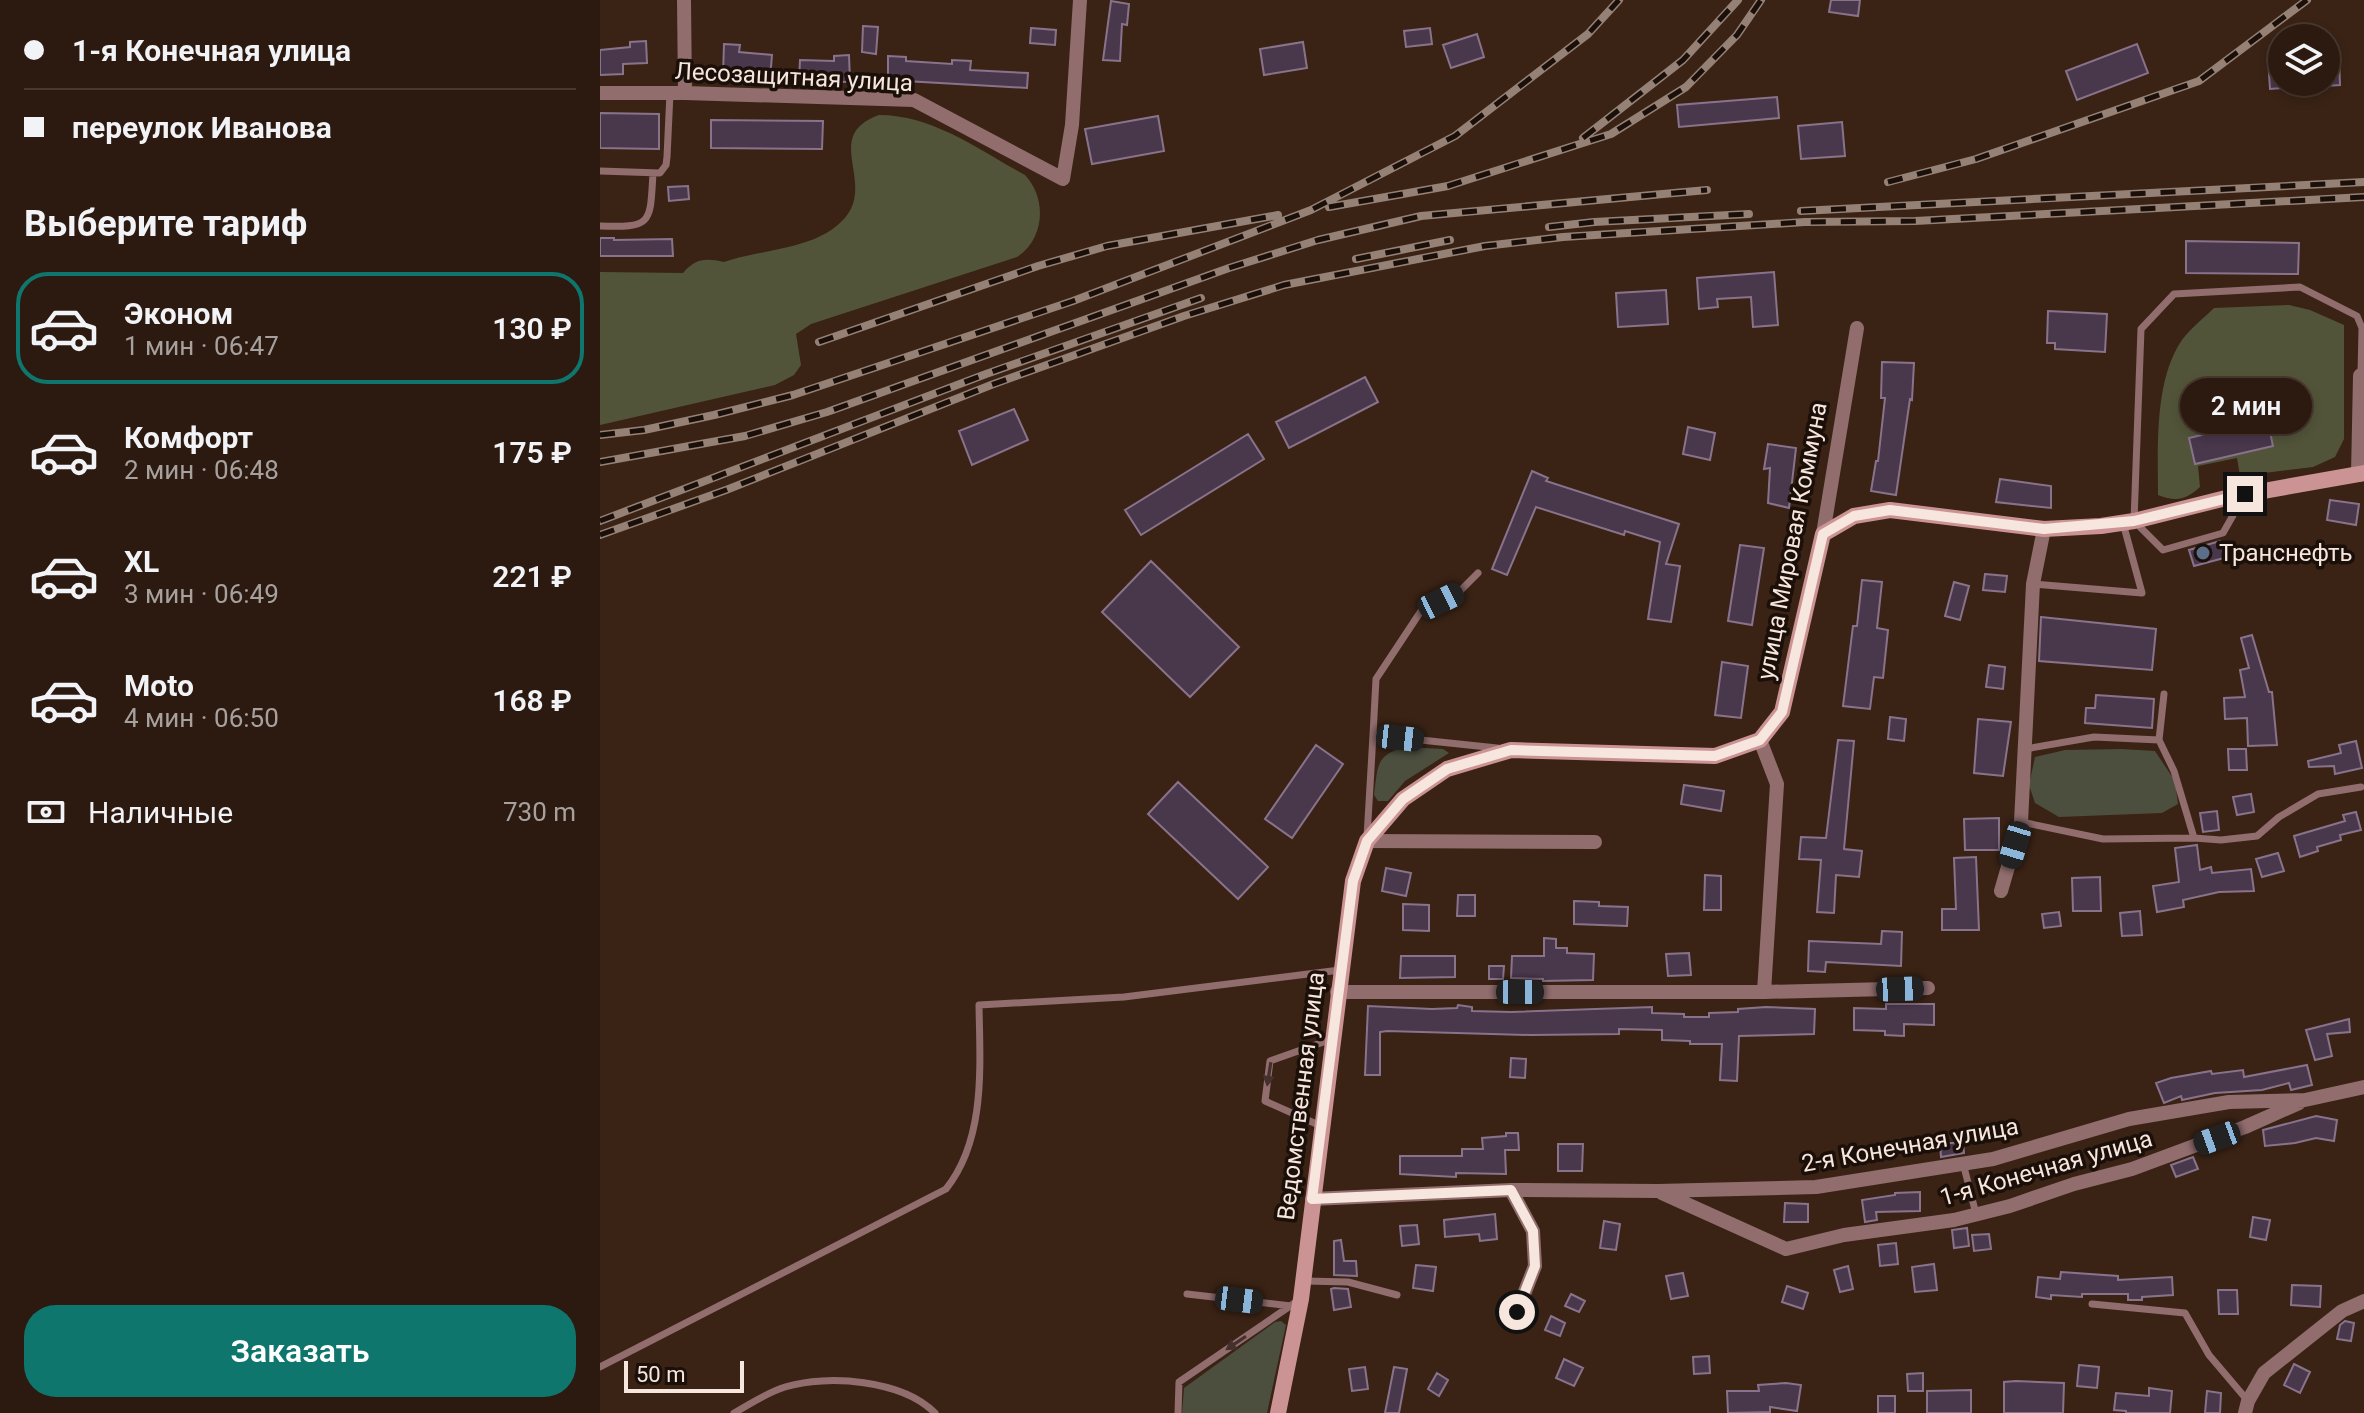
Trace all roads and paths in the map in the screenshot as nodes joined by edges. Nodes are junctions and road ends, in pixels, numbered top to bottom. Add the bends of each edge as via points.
1 (684, 0) edge
2 (1080, 0) edge
3 (600, 93) edge
4 (678, 93) junction
5 (600, 171) edge
6 (653, 173) junction
7 (600, 226) edge
8 (1857, 328) dead end
9 (2363, 336) edge
10 (2362, 376) edge
11 (2361, 474) edge
12 (2245, 494) junction
13 (2128, 522) junction
14 (2044, 529) junction
15 (1823, 534) junction
16 (1478, 573) dead end
17 (2033, 584) junction
18 (2164, 694) dead end
19 (1373, 735) junction
20 (1760, 740) junction
21 (2159, 740) junction
22 (2024, 749) junction
23 (1511, 750) junction
24 (2361, 787) dead end
25 (2021, 822) junction
26 (2194, 838) junction
27 (1367, 841) junction
28 (1595, 842) dead end
29 (2001, 891) dead end
30 (1340, 970) junction
31 (1928, 988) dead end
32 (1337, 992) junction
33 (1764, 992) junction
34 (1332, 1039) junction
35 (2364, 1087) edge
36 (2305, 1100) junction
37 (1321, 1126) junction
38 (1963, 1163) junction
39 (1511, 1190) junction
40 (1658, 1191) junction
41 (1312, 1199) junction
42 (1976, 1214) junction
43 (1303, 1281) junction
44 (1187, 1294) dead end
45 (1397, 1295) dead end
46 (2364, 1301) edge
47 (1296, 1302) junction
48 (2092, 1304) dead end
49 (1517, 1312) dead end
50 (600, 1367) edge
51 (2246, 1407) edge
52 (734, 1413) edge
53 (935, 1413) edge
54 (1178, 1413) edge
55 (1278, 1413) edge

1 - 4 street
2 - 4 street, Лесозащитная улица via 1063,179 914,100
3 - 4 street, Лесозащитная улица
4 - 6 lane via 666,165
5 - 6 lane
6 - 7 lane via 651,206 643,223
8 - 15 street, улица Мировая Коммуна
9 - 10 lane
9 - 13 lane via 2357,316 2300,287 2174,294 2141,329
10 - 11 street
11 - 12 main road
12 - 13 main road
12 - 13 lane via 2223,533 2163,550
13 - 14 main road
13 - 17 lane via 2142,593
14 - 15 main road via 1890,510 1854,516
14 - 17 street
15 - 20 main road, улица Мировая Коммуна via 1782,712
16 - 19 lane via 1460,591 1421,611 1376,679
17 - 22 street
18 - 21 lane
19 - 23 lane
19 - 27 lane
20 - 23 main road, Ведомственная улица via 1715,756
20 - 33 street via 1777,784
21 - 22 lane via 2094,737
21 - 26 lane
22 - 25 street
23 - 27 main road, Ведомственная улица via 1447,769 1403,799
24 - 26 lane via 2318,794 2257,836
25 - 26 lane via 2103,839
25 - 29 street
27 - 28 street
27 - 30 main road, Ведомственная улица via 1353,881
30 - 32 main road, Ведомственная улица
30 - 50 lane via 1124,997 979,1005 980,1092 968,1145 946,1189
31 - 33 street
32 - 33 street
32 - 34 main road, Ведомственная улица
34 - 37 main road, Ведомственная улица
34 -> 37 lane via 1270,1061 1265,1101
35 - 36 street, 2-я Конечная улица
36 - 38 street, 2-я Конечная улица via 2229,1102 2129,1119
36 - 42 street, 1-я Конечная улица via 2132,1169
37 - 41 main road, Ведомственная улица
38 - 40 street, 2-я Конечная улица via 1816,1187
38 - 42 lane
39 - 40 street, 2-я Конечная улица
39 - 41 street, 2-я Конечная улица
39 - 49 street via 1533,1231 1535,1266
40 - 42 street, 1-я Конечная улица via 1786,1249
41 - 43 main road, Ведомственная улица
43 - 45 lane via 1348,1282
43 - 47 main road, Ведомственная улица
44 - 47 lane
46 - 51 street via 2342,1311 2264,1373
47 -> 54 lane via 1179,1382
47 - 55 main road, Ведомственная улица
48 - 51 lane via 2185,1313
52 - 53 lane via 806,1382 890,1387

